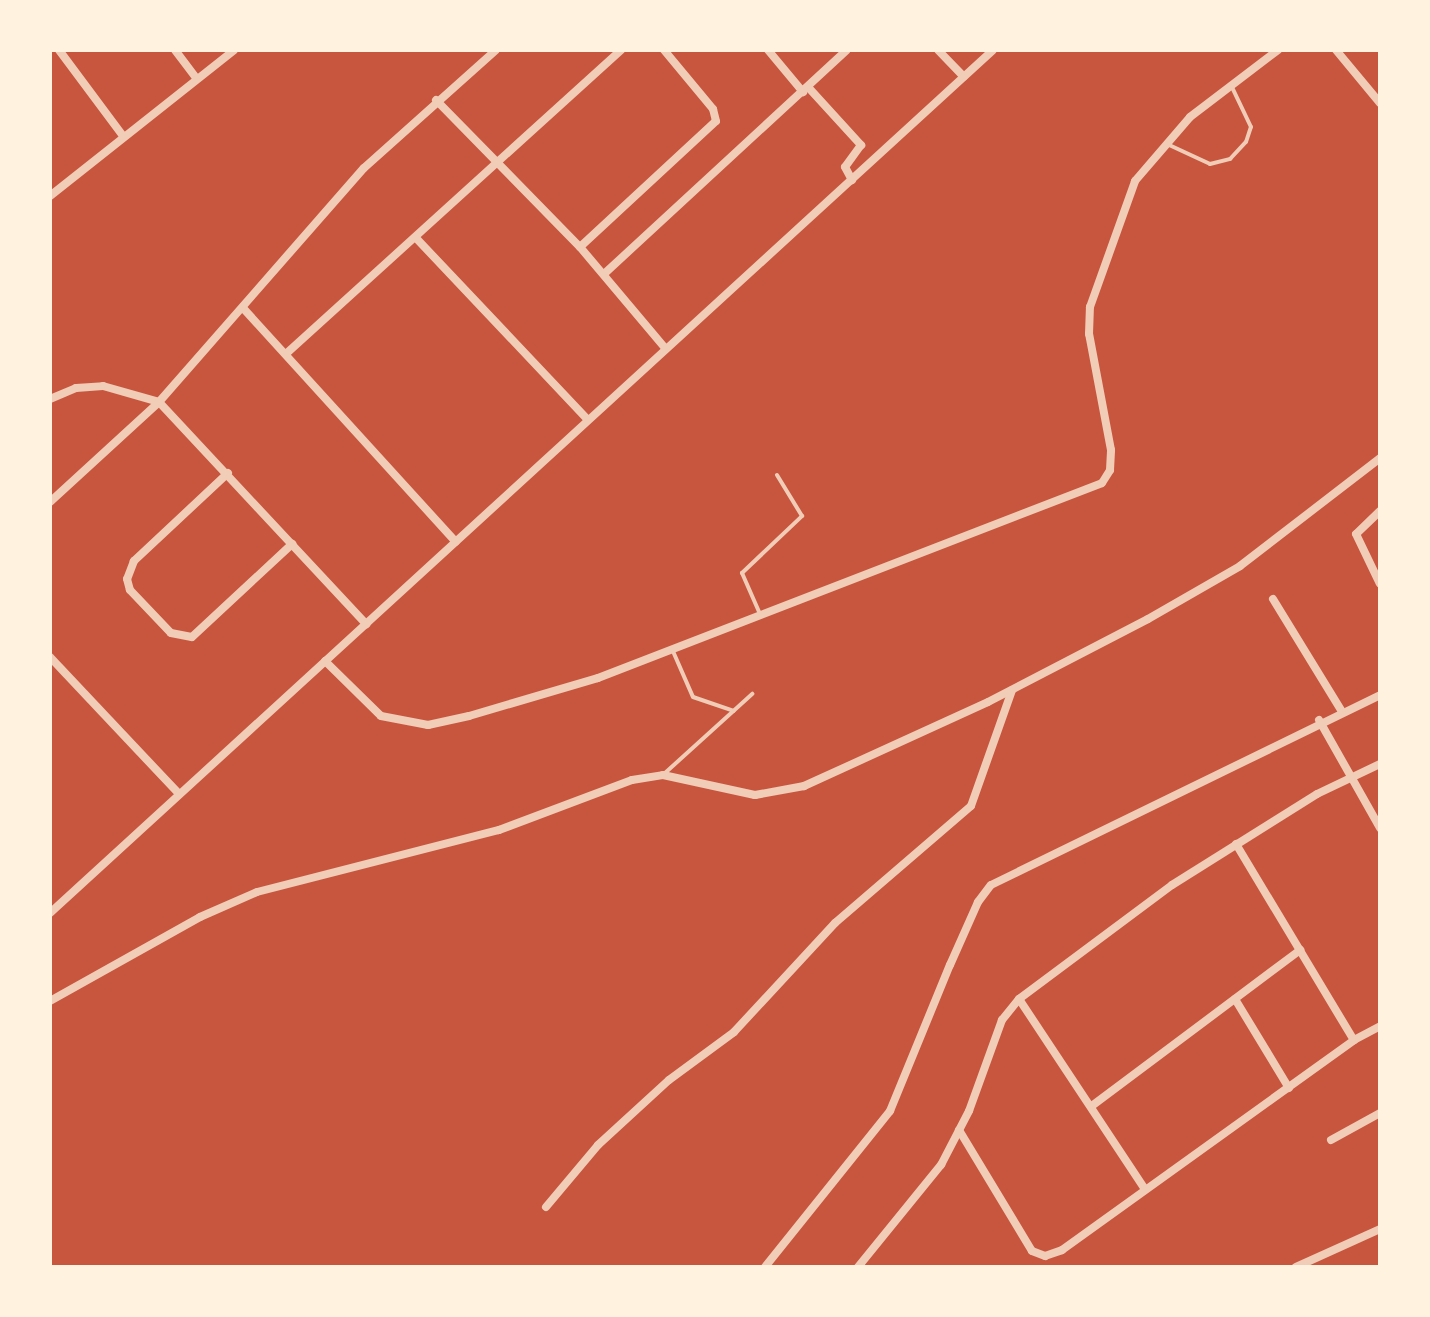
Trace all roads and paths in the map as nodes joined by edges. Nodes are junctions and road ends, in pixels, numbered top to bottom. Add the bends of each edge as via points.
1 (59, 50) edge
2 (175, 50) edge
3 (234, 50) edge
4 (496, 50) edge
5 (621, 50) edge
6 (664, 50) edge
7 (768, 50) edge
8 (847, 50) edge
9 (938, 50) edge
10 (993, 50) edge
11 (1278, 50) edge
12 (1336, 50) edge
13 (964, 77) junction
14 (196, 78) junction
15 (1231, 85) junction
16 (806, 90) junction
17 (436, 100) junction
18 (1380, 103) edge
19 (123, 136) junction
20 (1165, 143) junction
21 (499, 162) junction
22 (852, 180) junction
23 (50, 196) edge
24 (416, 238) junction
25 (580, 247) junction
26 (604, 274) junction
27 (243, 308) junction
28 (666, 349) junction
29 (288, 352) junction
30 (50, 399) edge
31 (159, 402) junction
32 (588, 420) junction
33 (1380, 458) edge
34 (228, 473) junction
35 (777, 475) dead end
36 (50, 502) edge
37 (1380, 511) edge
38 (456, 542) junction
39 (292, 544) junction
40 (1380, 584) edge
41 (1273, 599) dead end
42 (760, 614) junction
43 (366, 624) junction
44 (672, 649) junction
45 (325, 661) junction
46 (52, 663) edge
47 (1012, 689) junction
48 (752, 694) dead end
49 (1380, 695) edge
50 (1341, 710) junction
51 (734, 711) junction
52 (1319, 720) junction
53 (1380, 764) edge
54 (663, 775) junction
55 (1351, 776) junction
56 (178, 793) junction
57 (1380, 828) edge
58 (1236, 844) junction
59 (50, 913) edge
60 (1300, 950) junction
61 (1019, 999) junction
62 (1235, 999) junction
63 (50, 1001) edge
64 (1380, 1026) edge
65 (1354, 1040) junction
66 (1289, 1088) junction
67 (1093, 1105) junction
68 (1380, 1113) edge
69 (959, 1130) junction
70 (1331, 1140) dead end
71 (1144, 1188) junction
72 (546, 1207) dead end
73 (1380, 1229) edge
74 (765, 1267) edge
75 (858, 1267) edge
76 (1296, 1267) edge

1 - 19 street
2 - 14 street
3 - 14 street
4 - 17 street
5 - 21 street
6 - 25 street via 713,109 716,121
7 - 16 street
8 - 16 street
9 - 13 street
10 - 13 street
11 - 15 street
12 - 18 street
13 - 22 street
14 - 19 street
15 - 20 street
15 - 20 lane via 1251,127 1246,142 1230,159 1210,164
16 - 22 street via 861,145 845,167
16 - 26 street
17 - 21 street
17 - 27 street via 317,218
19 - 23 street
20 - 42 street via 1135,181 1090,307 1089,334 1111,450 1110,470 1102,483
21 - 24 street
21 - 25 street
22 - 28 street
24 - 29 street
24 - 32 street
25 - 26 street
26 - 28 street
27 - 29 street
27 - 31 street
28 - 32 street
29 - 38 street
30 - 31 street via 76,388 103,386
31 - 34 street
31 - 36 street
32 - 38 street
33 - 47 street via 1240,566
34 - 39 street
34 - 39 street via 134,561 127,579 130,590 171,633 192,637
35 - 42 lane via 802,516 742,573
37 - 40 street via 1356,534
38 - 43 street
39 - 43 street
41 - 50 street
42 - 44 street
43 - 45 street
44 - 45 street via 522,702 428,725 381,716
44 - 51 lane via 693,697
45 - 56 street
46 - 56 street
47 - 54 street via 833,774 781,792 730,792
47 - 72 street via 971,806 835,923 734,1032 669,1080 598,1145
48 - 51 lane
49 - 50 street
50 - 52 street
51 - 54 lane
52 - 55 street
52 - 74 street via 991,885 955,952 890,1111
53 - 55 street
54 - 63 street via 632,780 499,830 257,892 200,917
55 - 57 street
55 - 58 street
56 - 59 street
58 - 60 street
58 - 61 street
60 - 62 street
60 - 65 street
61 - 67 street
61 - 69 street via 1002,1020
62 - 66 street
62 - 67 street
64 - 65 street
65 - 66 street
66 - 71 street
67 - 71 street
68 - 70 street
69 - 71 street via 1037,1255 1062,1250
69 - 75 street via 941,1165
73 - 76 street

